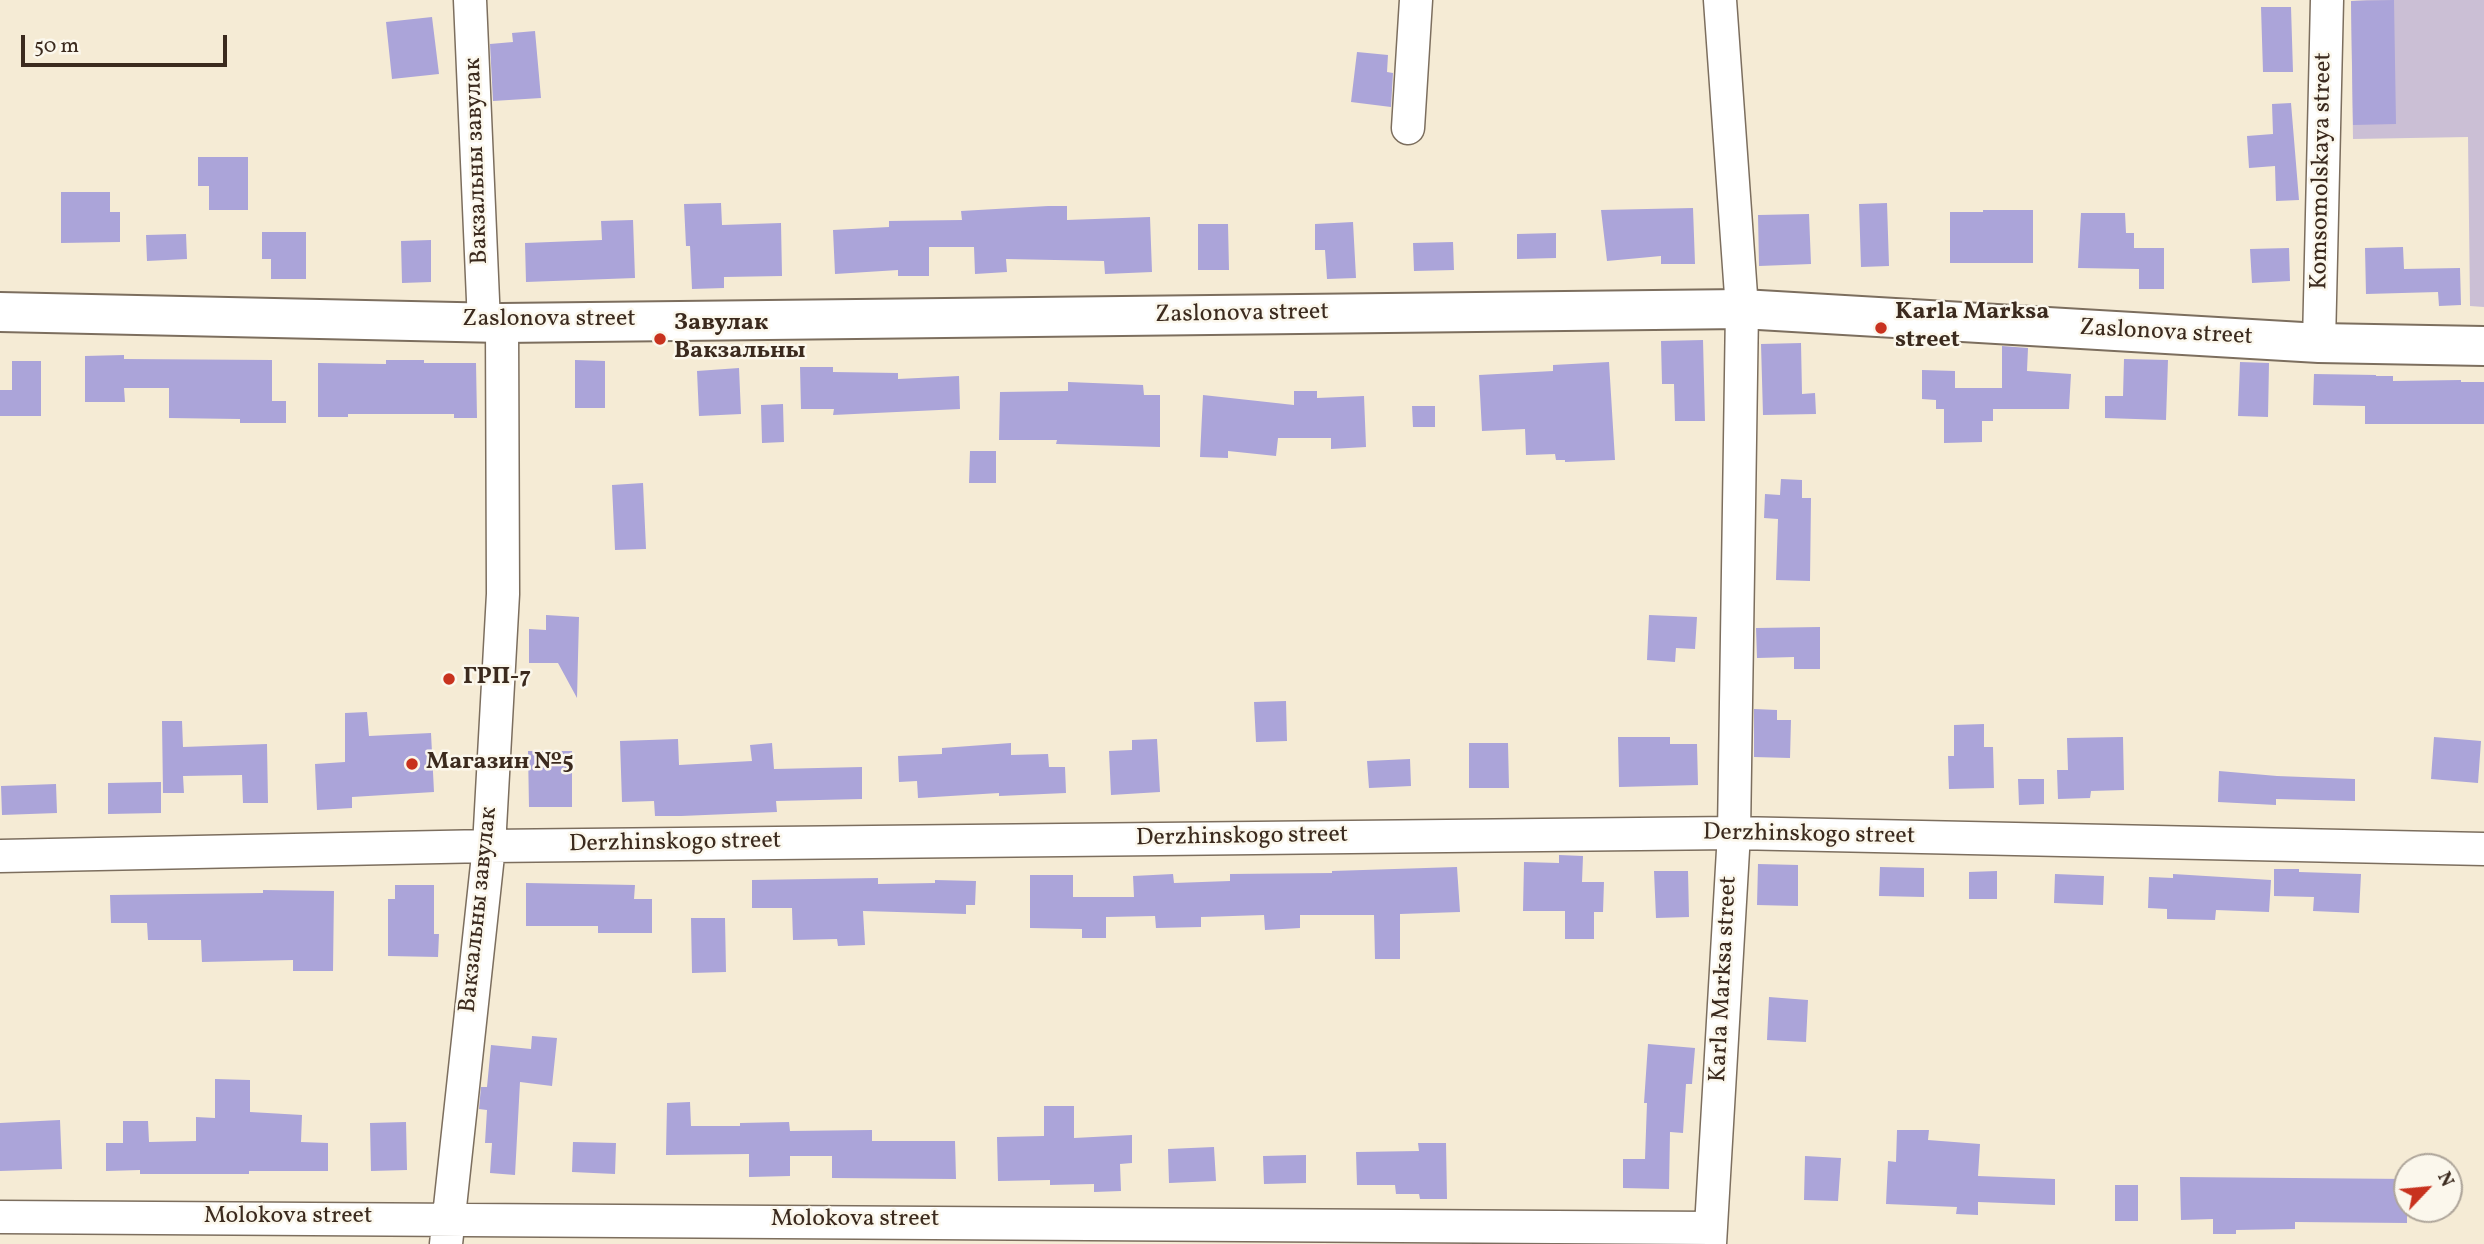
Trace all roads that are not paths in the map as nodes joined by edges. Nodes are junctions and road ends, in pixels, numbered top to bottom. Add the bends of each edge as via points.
1 (470, 0) edge
2 (1416, 0) edge
3 (1720, 0) edge
4 (2327, 0) edge
5 (1408, 128) dead end
6 (1742, 309) junction
7 (0, 312) edge
8 (493, 323) junction
9 (2319, 343) junction
10 (2484, 346) edge
11 (1734, 834) junction
12 (489, 846) junction
13 (2484, 849) edge
14 (0, 856) edge
15 (0, 1217) edge
16 (447, 1231) edge
17 (1710, 1236) edge

1 - 8 street, Вакзальны завулак
2 - 5 street
3 - 6 street, Karla Marksa street
4 - 9 street, Komsomolskaya street
6 - 8 street, Zaslonova street
6 - 9 street, Zaslonova street
6 - 11 street, Karla Marksa street
7 - 8 street, Zaslonova street
8 - 12 street, Вакзальны завулак via 503,594
9 - 10 street, Zaslonova street
11 - 12 street, Derzhinskogo street
11 - 13 street, Derzhinskogo street
11 - 17 street, Karla Marksa street
12 - 14 street, Derzhinskogo street
12 - 16 street, Вакзальны завулак
15 - 16 street, Molokova street
16 - 17 street, Molokova street

